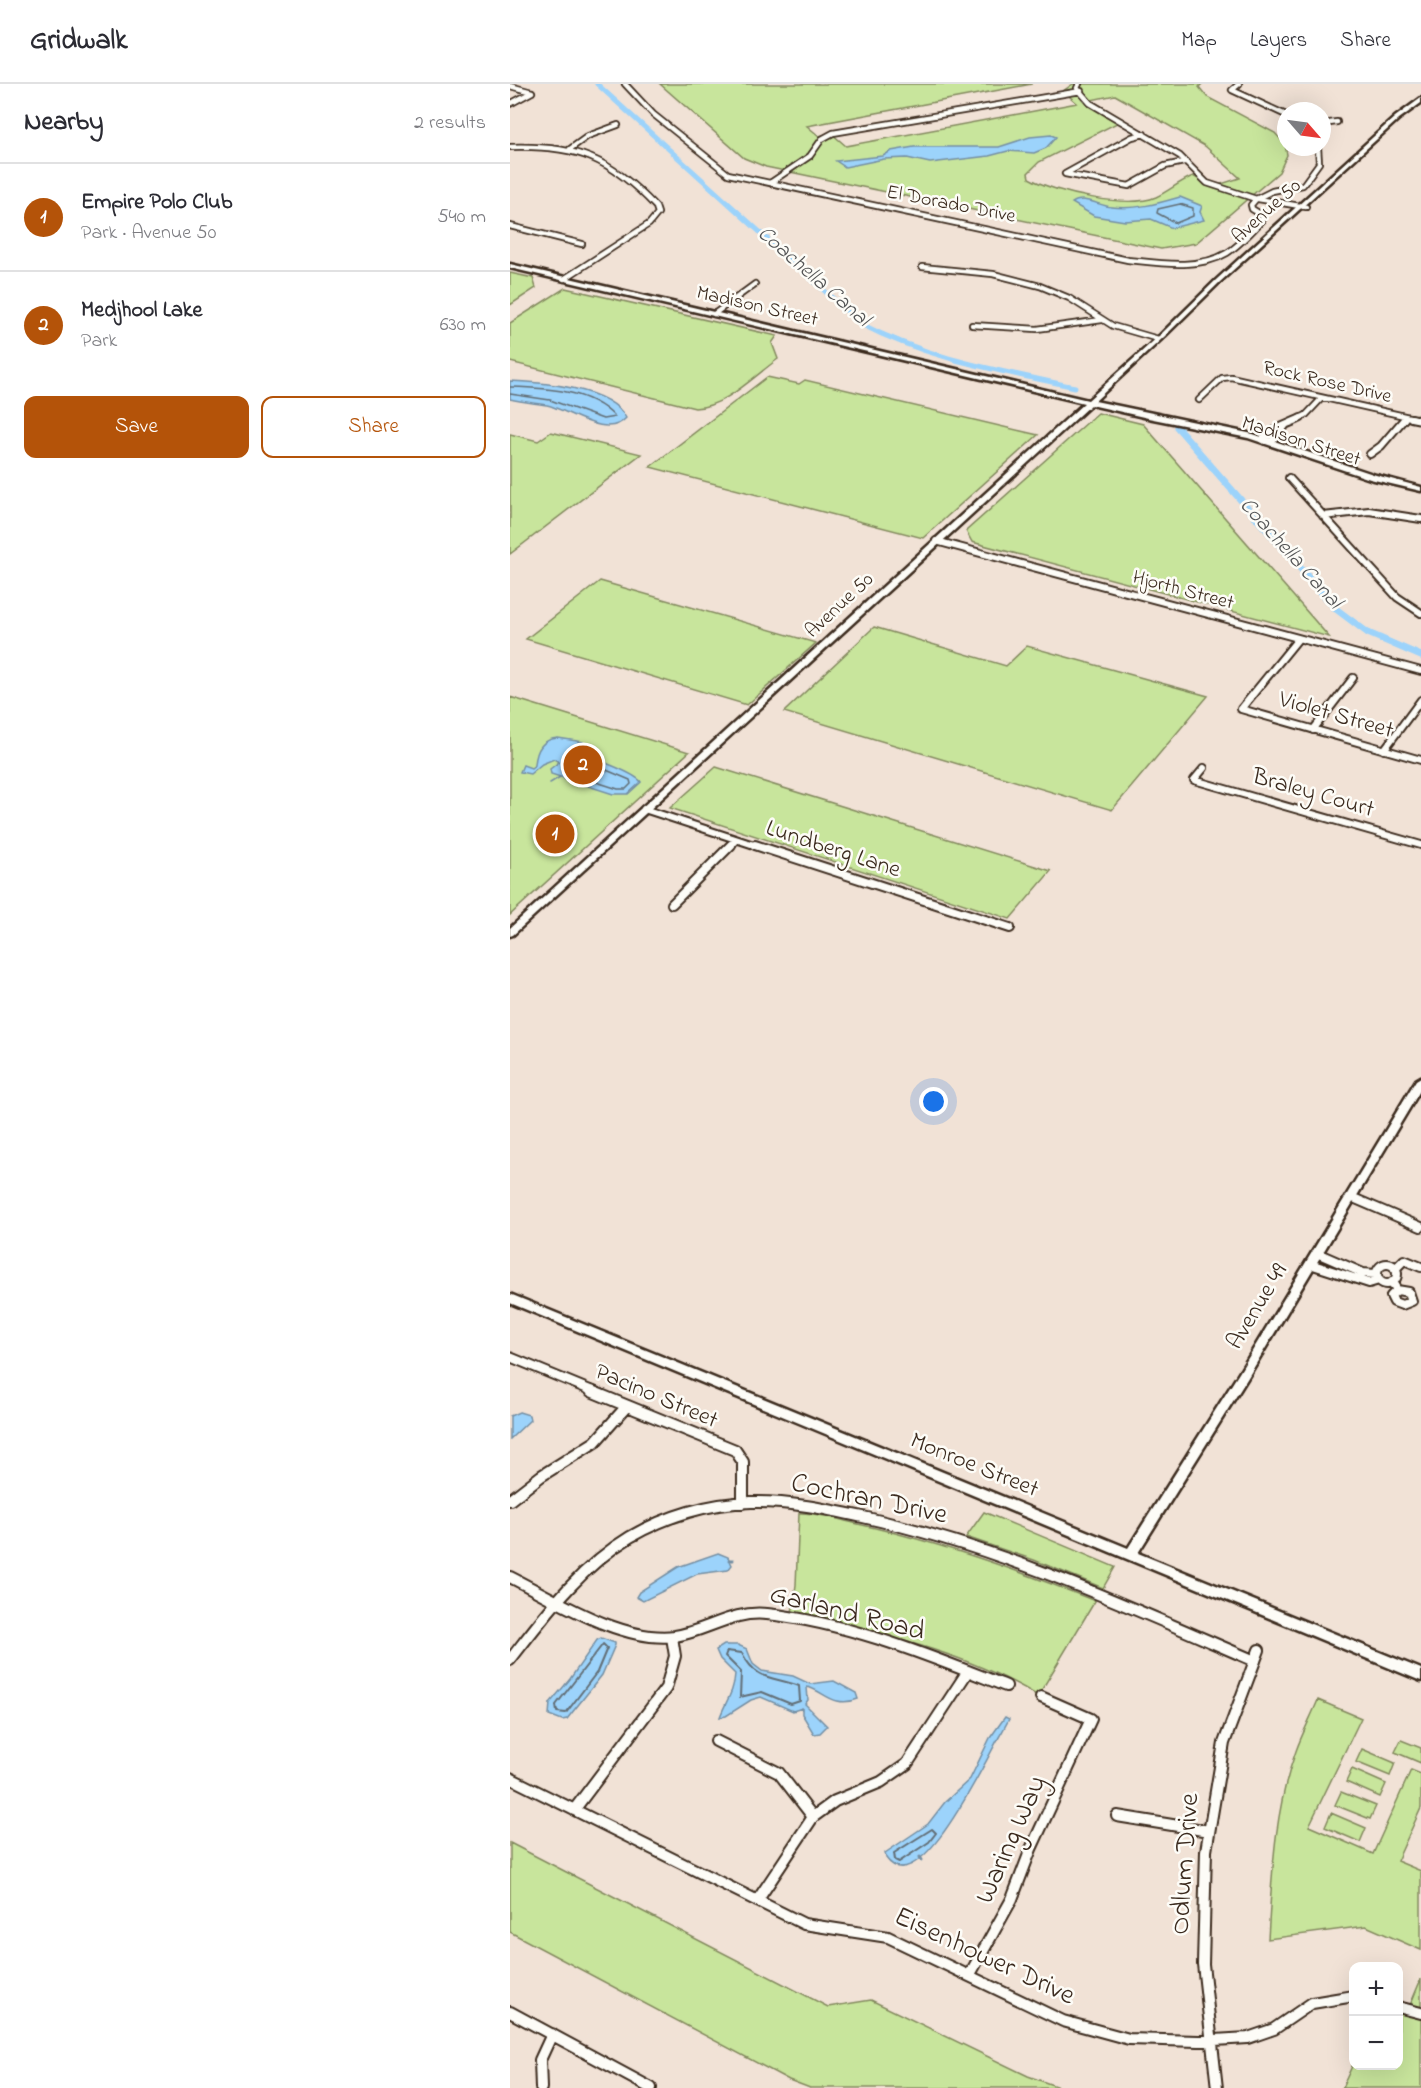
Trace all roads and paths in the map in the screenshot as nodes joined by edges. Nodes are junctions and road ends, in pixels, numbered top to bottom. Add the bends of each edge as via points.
1 (625, 84) edge
2 (1079, 84) edge
3 (1086, 84) edge
4 (1239, 84) edge
5 (510, 86) edge
6 (1081, 91) junction
7 (1421, 100) edge
8 (510, 104) edge
9 (1277, 112) edge
10 (1337, 122) dead end
11 (1331, 123) edge
12 (618, 125) dead end
13 (1144, 134) junction
14 (510, 147) edge
15 (570, 149) junction
16 (1321, 156) edge
17 (1184, 162) junction
18 (770, 183) junction
19 (1257, 198) junction
20 (1302, 208) junction
21 (510, 226) edge
22 (582, 244) dead end
23 (510, 266) edge
24 (922, 267) dead end
25 (564, 279) junction
26 (755, 284) dead end
27 (714, 314) junction
28 (1102, 320) junction
29 (972, 325) dead end
30 (1158, 339) junction
31 (1322, 398) junction
32 (1199, 400) dead end
33 (1090, 402) junction
34 (1406, 417) junction
35 (1172, 419) junction
36 (1421, 420) edge
37 (1285, 426) junction
38 (1270, 432) junction
39 (1279, 435) junction
40 (1266, 440) junction
41 (1370, 454) dead end
42 (1289, 478) dead end
43 (1421, 489) edge
44 (1421, 494) edge
45 (1323, 516) junction
46 (1421, 519) edge
47 (936, 542) junction
48 (1421, 613) edge
49 (1298, 639) junction
50 (1421, 671) edge
51 (1353, 678) dead end
52 (1421, 700) edge
53 (1313, 730) junction
54 (1384, 750) junction
55 (1421, 760) edge
56 (1204, 768) dead end
57 (644, 809) junction
58 (736, 840) junction
59 (1421, 845) edge
60 (672, 904) dead end
61 (1010, 928) dead end
62 (510, 933) edge
63 (1420, 1083) edge
64 (1351, 1197) junction
65 (1421, 1227) edge
66 (1313, 1258) junction
67 (1421, 1267) edge
68 (1395, 1269) junction
69 (1377, 1277) junction
70 (510, 1298) edge
71 (510, 1357) edge
72 (627, 1406) junction
73 (510, 1500) edge
74 (743, 1503) junction
75 (1130, 1555) junction
76 (510, 1577) edge
77 (559, 1600) junction
78 (672, 1637) junction
79 (1259, 1650) dead end
80 (510, 1660) edge
81 (1254, 1660) junction
82 (968, 1671) junction
83 (1421, 1675) edge
84 (1006, 1686) dead end
85 (1041, 1697) dead end
86 (716, 1742) dead end
87 (510, 1778) edge
88 (574, 1810) junction
89 (813, 1816) junction
90 (1117, 1816) dead end
91 (1209, 1831) junction
92 (758, 1901) junction
93 (969, 1976) junction
94 (1349, 1997) edge
95 (1403, 2008) edge
96 (510, 2012) edge
97 (1421, 2013) edge
98 (552, 2034) junction
99 (1210, 2041) junction
100 (541, 2088) edge
101 (651, 2088) edge
102 (1216, 2088) edge

1 - 18 street, El Dorado Drive via 718,170
2 - 6 street via 1077,88
3 - 6 street
4 - 9 street via 1232,90
5 - 8 street via 532,92
6 - 13 street via 1090,103
6 - 18 street via 833,134
7 - 20 main road, Avenue 50
10 - 11 street
12 - 15 street via 588,136
13 - 17 street
13 - 17 street via 1065,172 1068,176 1129,186 1166,166
14 - 15 street
15 - 25 street via 615,166 658,213 649,224
16 - 19 street via 1303,185
17 - 19 street via 1207,183
18 - 19 street, El Dorado Drive via 1162,264 1199,261 1228,252 1263,221 1262,215 1252,209
19 - 20 street
20 - 30 main road, Avenue 50
21 - 22 street
23 - 25 main road, Madison Street
24 - 28 street via 977,272 1029,283 1069,298
25 - 27 main road, Madison Street
26 - 27 street
27 - 33 main road, Madison Street
28 - 29 street via 1043,330
28 - 30 street via 1122,330
30 - 33 main road, Avenue 50
31 - 32 street, Rock Rose Drive via 1227,377
31 - 34 street, Rock Rose Drive
31 - 37 street via 1306,415
33 - 35 main road, Madison Street
33 - 47 main road, Avenue 50
34 - 36 street, Rock Rose Drive
34 - 41 street
35 - 40 main road, Madison Street
35 - 44 main road, Madison Street via 1374,483
37 - 38 street
37 - 39 street
38 - 39 street
38 - 40 street via 1264,437
39 - 40 street
40 - 43 main road, Madison Street via 1373,477
42 - 45 street
45 - 46 street via 1369,511
45 - 48 street via 1397,597
47 - 49 street, Hjorth Street
47 - 57 main road, Avenue 50
49 - 50 street, Hjorth Street
49 - 53 street, Violet Street via 1241,709
51 - 53 street
52 - 54 street
53 - 54 street, Violet Street
54 - 55 street, Violet Street
56 - 59 street, Braley Court via 1194,780
57 - 58 street, Lundberg Lane
57 - 62 main road, Avenue 50
58 - 60 street
58 - 61 street, Lundberg Lane
63 - 64 main road, Avenue 49
64 - 65 street
64 - 66 main road, Avenue 49
66 - 69 street via 1369,1283
66 - 75 main road, Avenue 49 via 1244,1376
67 - 68 street via 1404,1260
68 - 69 street via 1382,1266
68 - 69 street via 1399,1275 1395,1286
70 - 75 main road, Monroe Street
71 - 72 street, Pacino Street
72 - 73 street via 595,1442
72 - 74 street, Pacino Street via 739,1453 743,1462
74 - 77 street, Cochran Drive via 685,1514 632,1536 590,1566
74 - 81 street, Cochran Drive via 831,1510 962,1543 1056,1576
75 - 83 main road, Monroe Street
76 - 77 street, Garland Road
77 - 78 street, Garland Road via 630,1632
77 - 80 street, Cochran Drive
78 - 82 street, Garland Road via 726,1617 769,1614 897,1646
78 - 88 street via 675,1656 666,1688
79 - 81 street, Odlum Drive
81 - 91 street, Odlum Drive via 1224,1743
82 - 84 street, Garland Road
82 - 89 street via 907,1764 881,1782 835,1801
85 - 93 street, Waring Way via 1091,1719 1012,1899
86 - 89 street via 778,1773
87 - 88 street, Eisenhower Drive
88 - 92 street, Eisenhower Drive
89 - 92 street
90 - 91 street
91 - 99 street, Odlum Drive via 1203,1932
92 - 93 street, Eisenhower Drive via 817,1928 888,1937
93 - 99 street, Eisenhower Drive via 1063,2021 1108,2035 1150,2041
94 - 99 street, Eisenhower Drive via 1312,2003 1262,2035
95 - 97 street
96 - 98 street
98 - 100 street via 538,2062
98 - 101 street
99 - 102 street, Odlum Drive

